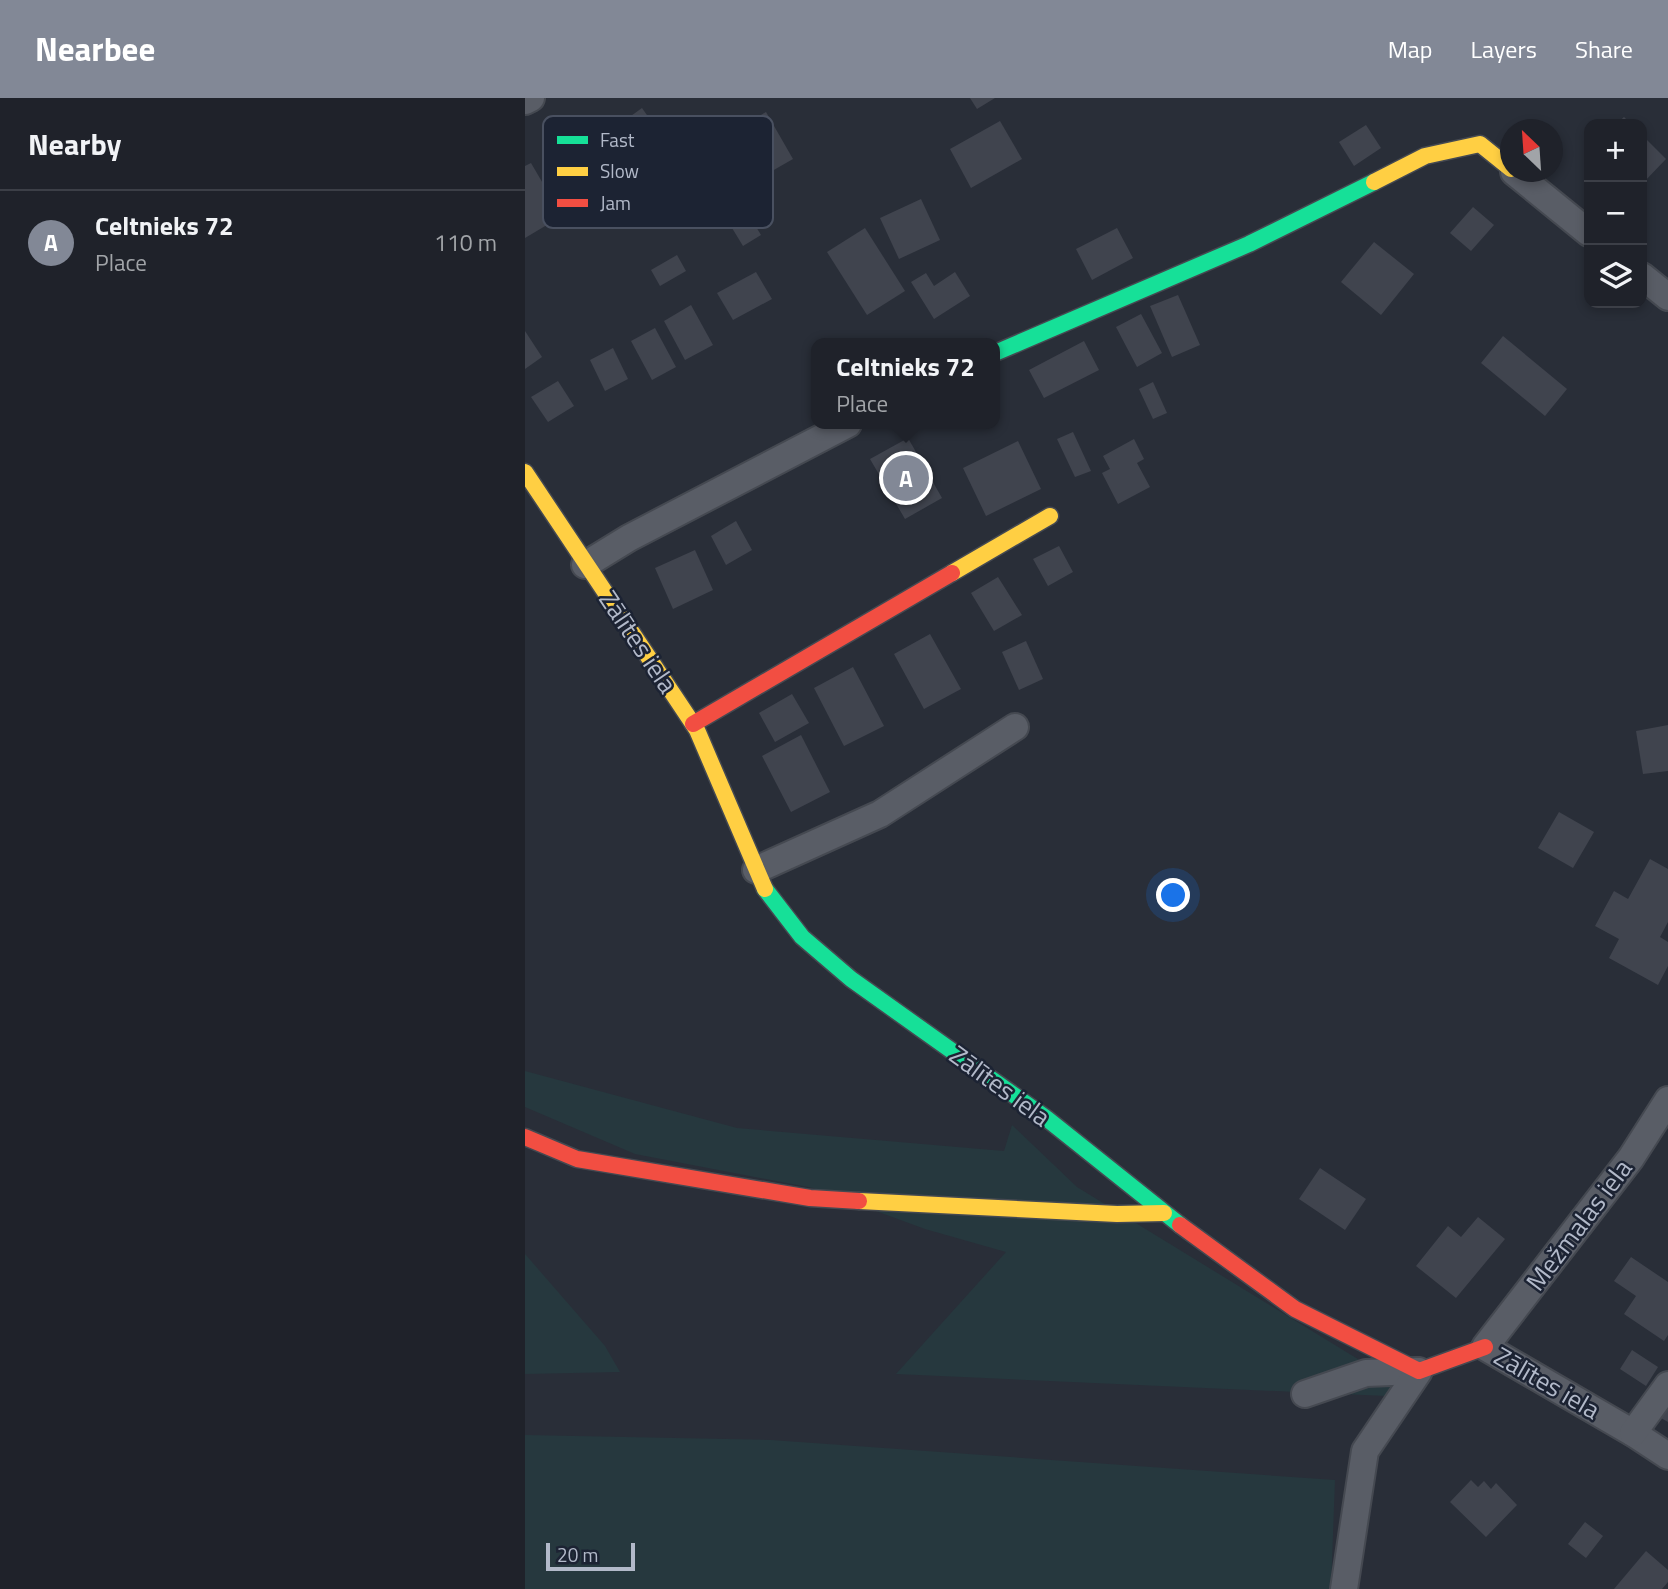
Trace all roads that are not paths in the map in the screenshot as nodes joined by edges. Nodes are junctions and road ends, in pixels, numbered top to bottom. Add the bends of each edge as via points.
1 (531, 98) edge
2 (525, 102) edge
3 (1500, 160) edge
4 (1527, 182) edge
5 (1584, 229) edge
6 (1647, 280) edge
7 (1668, 298) edge
8 (1000, 351) edge
9 (838, 429) edge
10 (525, 472) edge
11 (1050, 516) dead end
12 (585, 565) junction
13 (693, 724) junction
14 (1016, 727) dead end
15 (756, 870) junction
16 (1668, 1100) edge
17 (525, 1137) edge
18 (1164, 1213) junction
19 (1485, 1347) junction
20 (1419, 1371) junction
21 (1668, 1385) edge
22 (1305, 1394) dead end
23 (1633, 1433) junction
24 (1668, 1456) edge
25 (1344, 1589) edge

1 - 2 street
3 - 8 street via 1480,144 1425,156 1249,244
4 - 5 street
6 - 7 street
9 - 12 street
10 - 12 street, Zālītes iela
11 - 13 street
12 - 13 street, Zālītes iela
13 - 15 street, Zālītes iela
14 - 15 street via 880,814
15 - 18 street, Zālītes iela via 764,888 811,946 1046,1118
16 - 19 street, Mežmalas iela via 1631,1158
17 - 18 street via 577,1159 810,1198
18 - 20 street, Zālītes iela via 1295,1309
19 - 20 street, Zālītes iela
19 - 23 street, Zālītes iela
20 - 22 street via 1366,1373
20 - 25 street via 1365,1451
21 - 23 street
23 - 24 street, Zālītes iela

